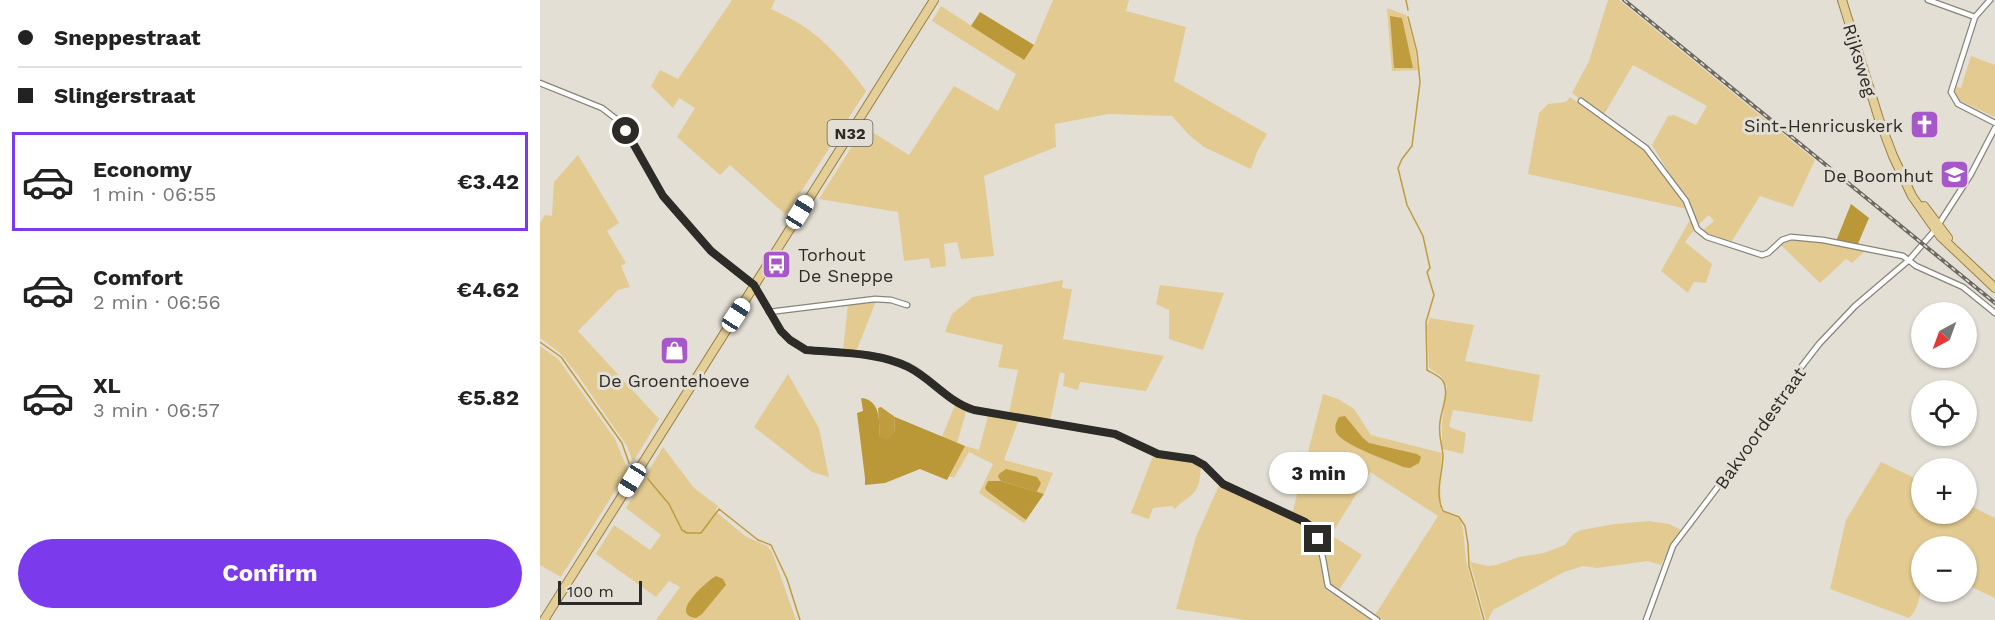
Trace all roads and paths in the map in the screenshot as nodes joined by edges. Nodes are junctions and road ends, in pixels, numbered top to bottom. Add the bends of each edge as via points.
1 (934, 0) edge
2 (1842, 0) edge
3 (1928, 0) edge
4 (1990, 0) edge
5 (1975, 17) junction
6 (540, 83) edge
7 (1581, 101) dead end
8 (1995, 123) edge
9 (1995, 128) edge
10 (1936, 228) junction
11 (1909, 260) junction
12 (1993, 284) edge
13 (754, 285) junction
14 (907, 305) dead end
15 (769, 312) junction
16 (1995, 313) edge
17 (544, 620) edge
18 (1377, 620) edge
19 (1646, 620) edge

1 - 13 main road, N32
2 - 10 main road, Rijksweg via 1893,156 1918,206
3 - 5 street
4 - 5 street
5 - 8 street via 1952,92 1958,104
6 - 13 street via 602,108 615,118 663,196 711,251
7 - 11 street via 1646,148 1686,201 1697,229 1707,237 1762,255 1791,237 1823,240
9 - 10 street, Bakvoordestraat
10 - 11 street, Bakvoordestraat
10 - 12 main road, Rijksweg
11 - 16 street via 1963,287
11 - 19 street, Bakvoordestraat via 1855,306 1802,366 1748,447 1673,546
13 - 15 street
13 - 17 main road, N32
14 - 15 street via 875,299
15 - 18 street via 781,331 806,350 879,357 899,363 922,375 962,406 1115,434 1158,454 1193,459 1223,484 1313,528 1328,586

